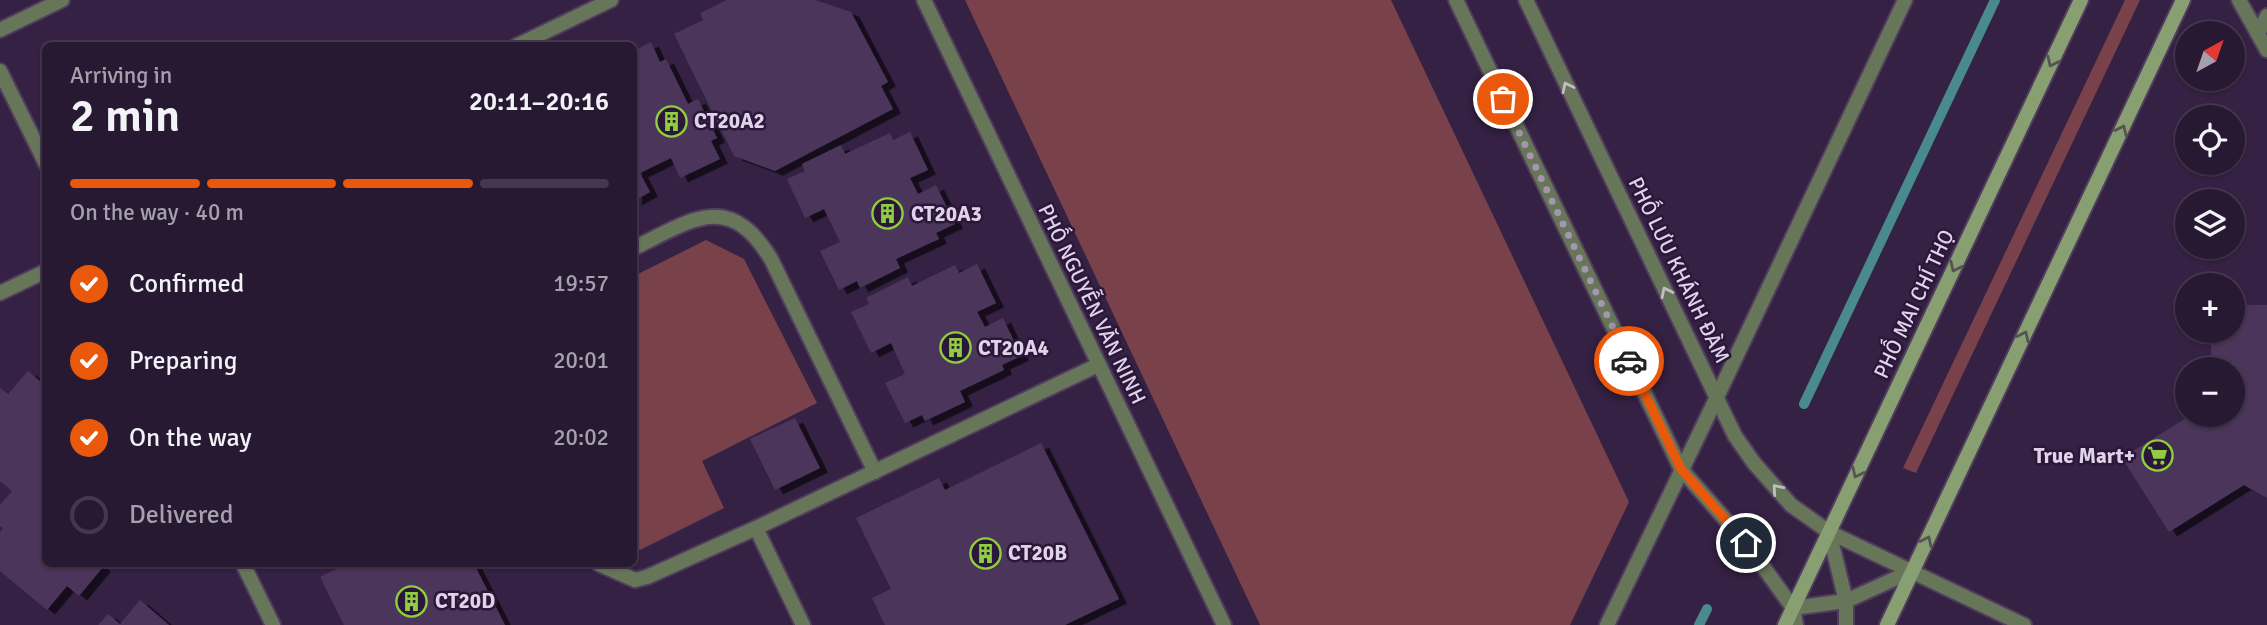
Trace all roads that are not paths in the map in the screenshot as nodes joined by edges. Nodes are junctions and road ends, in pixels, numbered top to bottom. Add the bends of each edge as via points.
1 (62, 0) edge
2 (611, 0) edge
3 (923, 0) edge
4 (1456, 0) edge
5 (1526, 0) edge
6 (1905, 0) edge
7 (2081, 0) edge
8 (2183, 0) edge
9 (2239, 0) edge
10 (2267, 16) edge
11 (0, 30) edge
12 (2258, 34) junction
13 (524, 42) edge
14 (2267, 50) edge
15 (0, 71) edge
16 (42, 156) edge
17 (637, 246) edge
18 (42, 273) edge
19 (0, 293) edge
20 (1098, 365) junction
21 (1717, 397) junction
22 (1681, 469) junction
23 (876, 472) junction
24 (756, 528) junction
25 (1829, 531) junction
26 (244, 567) edge
27 (606, 567) edge
28 (1912, 571) junction
29 (1846, 601) junction
30 (1793, 608) junction
31 (273, 625) edge
32 (803, 625) edge
33 (1224, 625) edge
34 (1607, 625) edge
35 (1784, 625) edge
36 (1796, 625) edge
37 (1846, 625) edge
38 (1887, 625) edge
39 (2024, 625) edge

1 - 11 street
2 - 13 street
3 - 20 street, PHỐ NGUYỄN VĂN NINH
4 - 22 street
21 -> 5 street, PHỐ LƯU KHÁNH ĐÀM
6 - 21 street
7 -> 25 main road, PHỐ MAI CHÍ THỌ
28 -> 8 main road
9 - 12 street
10 - 12 street
12 - 14 street
15 - 16 street
17 - 23 street via 705,217 732,219 751,231 771,259
18 - 19 street
20 - 23 street
20 - 33 street, PHỐ NGUYỄN VĂN NINH
21 - 22 street
25 -> 21 street, PHỐ LƯU KHÁNH ĐÀM via 1791,505 1754,463
22 - 30 street via 1746,543
22 - 34 street
23 - 24 street
24 - 27 street via 647,577 635,580
24 - 32 street
25 - 28 street, PHỐ LƯU KHÁNH ĐÀM
25 - 29 street
25 - 30 main road, PHỐ MAI CHÍ THỌ
26 - 31 street
28 - 29 street
28 - 38 main road
28 - 39 street, PHỐ LƯU KHÁNH ĐÀM
29 - 30 street
29 - 37 street
30 - 35 main road, PHỐ MAI CHÍ THỌ
30 - 36 street

